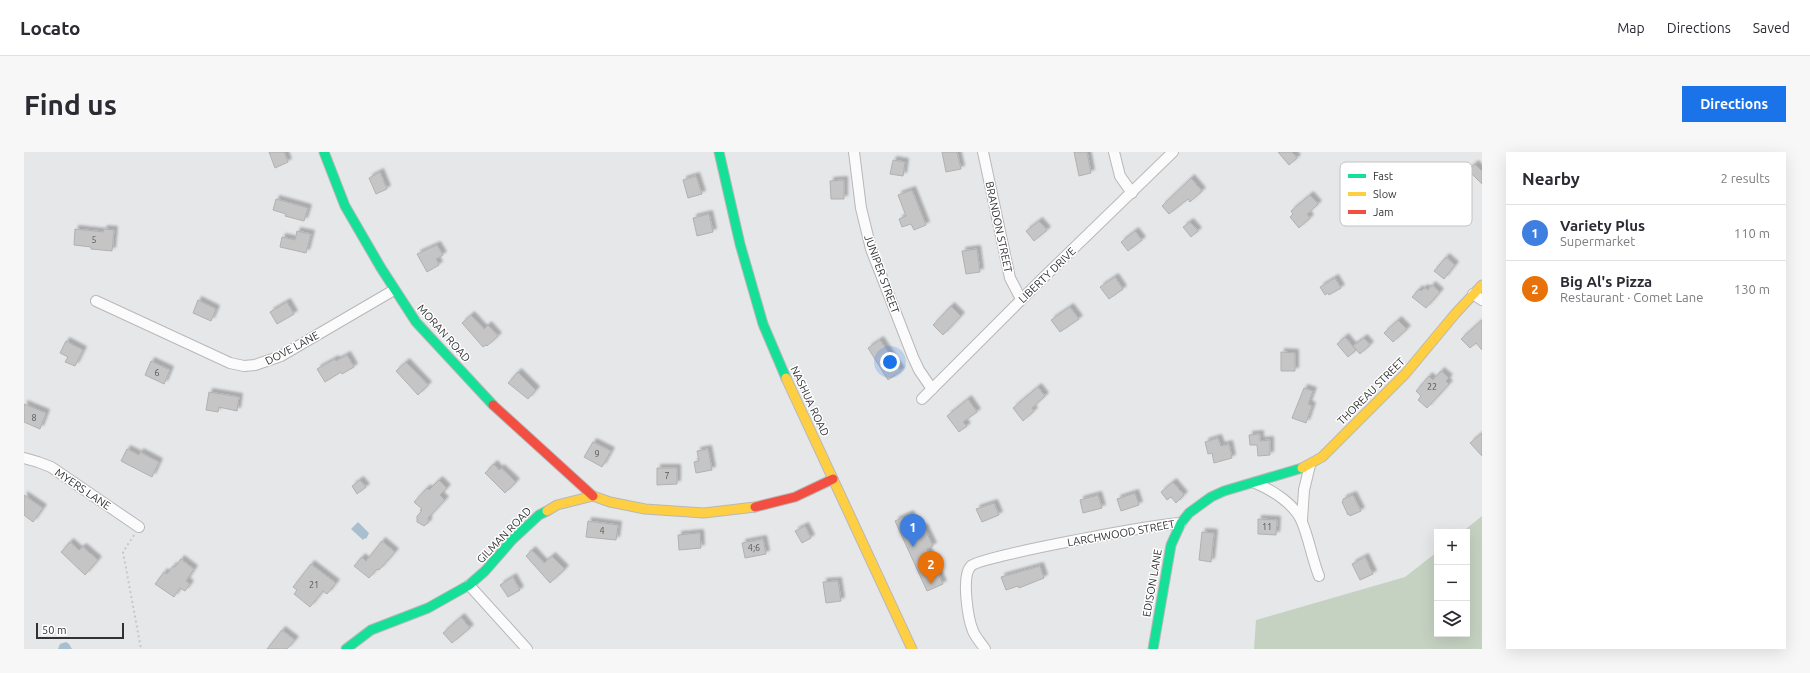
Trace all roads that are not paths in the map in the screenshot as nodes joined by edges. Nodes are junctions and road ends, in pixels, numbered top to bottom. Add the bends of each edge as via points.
1 (324, 152) edge
2 (719, 152) edge
3 (854, 152) edge
4 (983, 152) edge
5 (1114, 152) edge
6 (1173, 152) edge
7 (1132, 193) junction
8 (1482, 285) edge
9 (394, 290) junction
10 (1473, 294) junction
11 (1021, 299) junction
12 (1482, 300) edge
13 (96, 301) dead end
14 (932, 389) junction
15 (922, 399) dead end
16 (24, 458) edge
17 (1310, 464) junction
18 (833, 479) junction
19 (1255, 483) junction
20 (593, 496) junction
21 (1302, 520) junction
22 (1181, 523) junction
23 (139, 527) road end
24 (1319, 576) dead end
25 (469, 585) junction
26 (346, 649) edge
27 (527, 649) edge
28 (912, 649) edge
29 (984, 649) edge
30 (1153, 649) edge

1 - 9 street, MORAN ROAD via 345,206
2 - 18 street, NASHUA ROAD via 740,244 763,324
3 - 14 street, JUNIPER STREET via 861,208 871,249 913,357
4 - 11 street, BRANDON STREET via 1010,278
5 - 7 street via 1120,176
6 - 7 street, LIBERTY DRIVE
7 - 11 street, LIBERTY DRIVE
8 - 10 street, THOREAU STREET
9 - 13 street, DOVE LANE via 281,356 263,364 248,366 221,360
9 - 20 street, MORAN ROAD via 416,322 499,411
10 - 12 street
10 - 17 street, THOREAU STREET via 1406,373 1331,448
11 - 14 street, LIBERTY DRIVE
14 - 15 street, LIBERTY DRIVE
16 - 23 street, MYERS LANE via 51,468
17 - 19 street, THOREAU STREET via 1299,470
17 - 21 street via 1304,490
18 - 20 street via 795,497 757,507 704,513 645,509
18 - 28 street, NASHUA ROAD
19 - 21 street via 1278,494
19 - 22 street, LARCHWOOD STREET via 1211,497 1189,513
20 - 25 street, GILMAN ROAD via 557,505 539,515
21 - 24 street
22 - 29 street, LARCHWOOD STREET via 1000,556 974,564 968,570 966,579 970,621 973,633
22 - 30 street, EDISON LANE via 1168,557
25 - 26 street, GILMAN ROAD via 428,608 371,630
25 - 27 street

